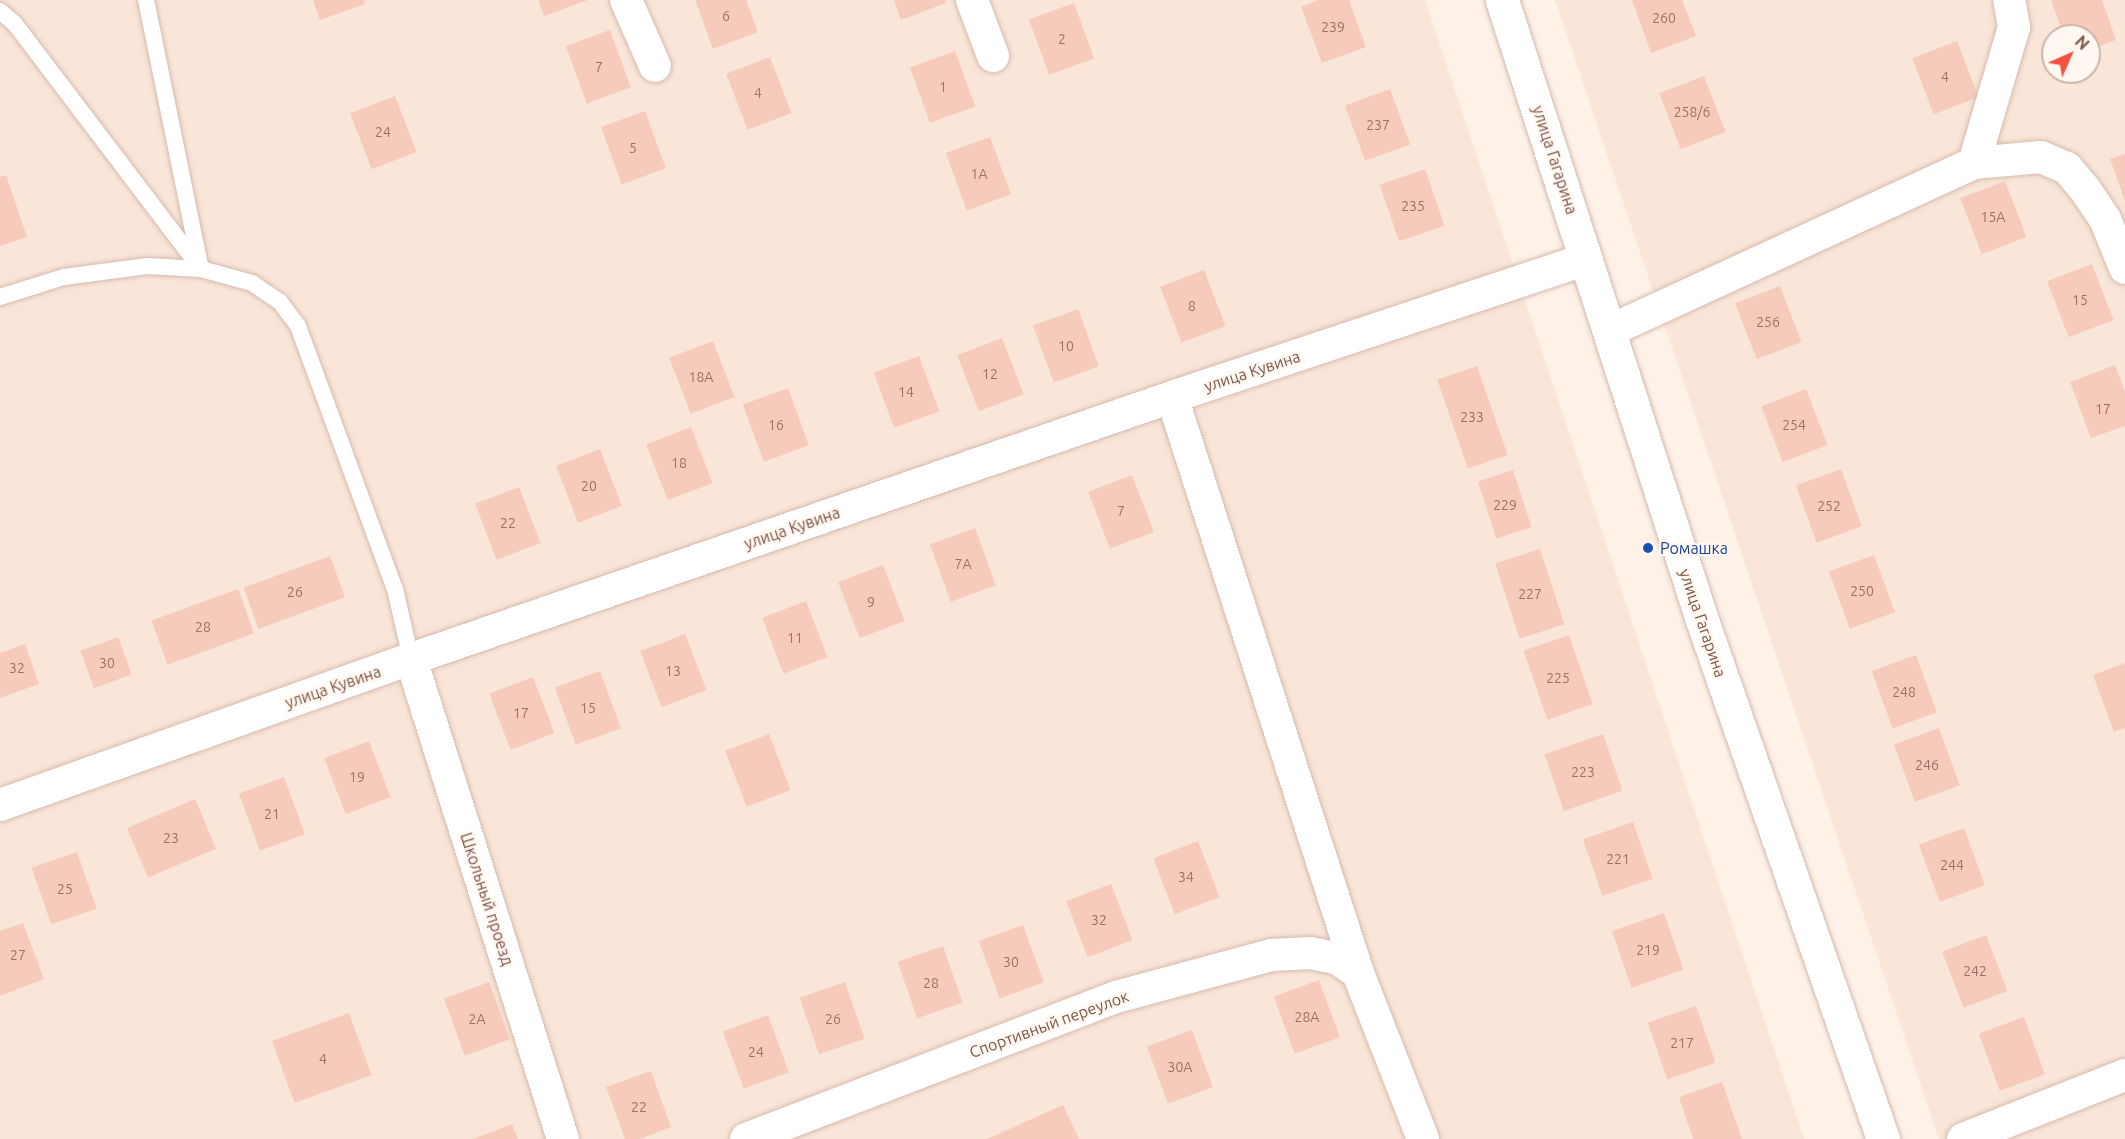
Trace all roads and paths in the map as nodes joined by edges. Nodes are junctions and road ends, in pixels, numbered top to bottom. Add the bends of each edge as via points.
1 (146, 0) edge
2 (626, 0) edge
3 (972, 0) edge
4 (1502, 0) edge
5 (2009, 0) edge
6 (0, 10) edge
7 (993, 56) dead end
8 (655, 66) dead end
9 (1974, 163) junction
10 (1587, 259) junction
11 (2125, 268) edge
12 (201, 269) junction
13 (0, 297) edge
14 (1609, 332) junction
15 (1172, 397) junction
16 (411, 659) junction
17 (0, 805) edge
18 (1358, 973) junction
19 (2125, 1075) edge
20 (563, 1139) edge
21 (746, 1139) edge
22 (1423, 1139) edge
23 (1883, 1139) edge
24 (1963, 1139) edge

1 - 12 lane
2 - 8 street
3 - 7 street
4 - 10 main road, улица Гагарина
5 - 9 street via 2014,27
6 - 12 lane via 15,24
9 - 11 street via 2042,157 2067,168 2105,219
9 - 14 street
10 - 14 main road, улица Гагарина
10 - 15 street, улица Кувина
12 - 13 lane via 147,266 64,277
12 - 16 lane via 252,283 280,302 298,326 395,589
14 - 23 main road, улица Гагарина via 1702,620
15 - 16 street, улица Кувина
15 - 18 street
16 - 17 street, улица Кувина
16 - 20 street, Школьный проезд
18 - 21 street, Спортивный переулок via 1336,958 1310,953 1272,955 1116,997
18 - 22 street
19 - 24 street

